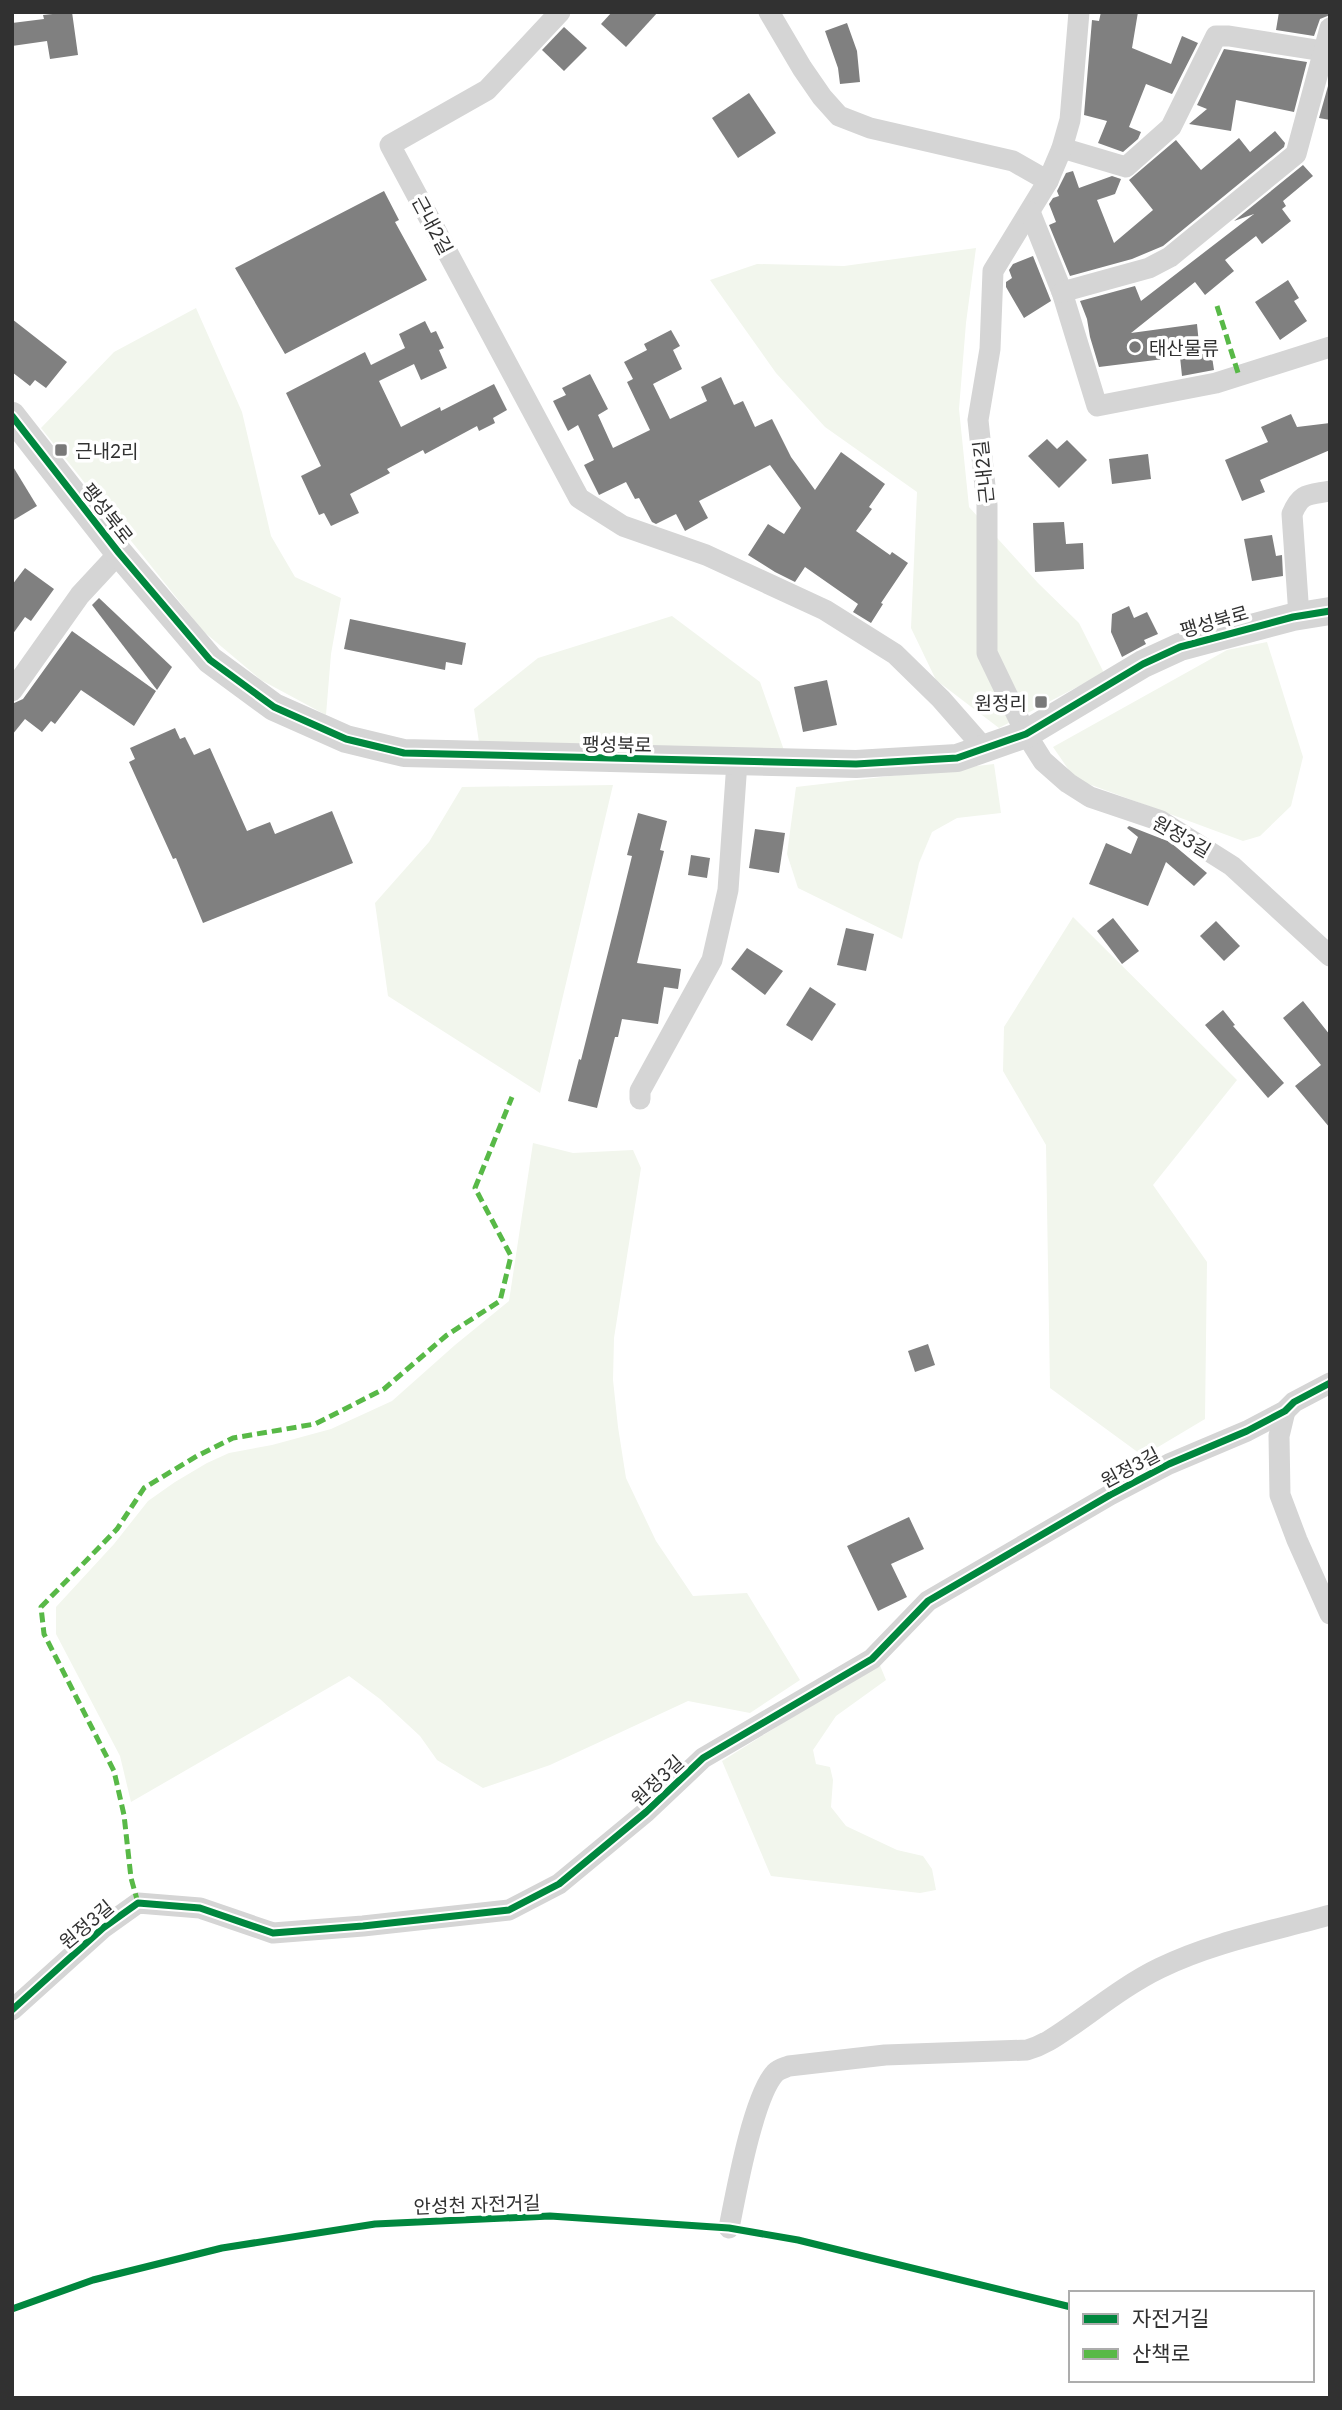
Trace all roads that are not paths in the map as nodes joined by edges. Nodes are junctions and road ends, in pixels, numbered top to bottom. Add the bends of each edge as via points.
1 (560, 12) edge
2 (769, 12) edge
3 (1079, 12) edge
4 (1330, 28) edge
5 (1323, 51) junction
6 (1062, 148) junction
7 (1048, 181) junction
8 (1030, 212) junction
9 (1062, 292) junction
10 (1330, 347) edge
11 (12, 416) edge
12 (1330, 491) edge
13 (120, 553) junction
14 (1330, 611) edge
15 (1299, 616) junction
16 (12, 691) edge
17 (1026, 734) junction
18 (984, 748) junction
19 (737, 762) junction
20 (1330, 956) edge
21 (640, 1099) dead end
22 (1330, 1382) edge
23 (1285, 1412) junction
24 (1330, 1614) edge
25 (1330, 1915) edge
26 (12, 2010) edge
27 (729, 2228) dead end

1 - 18 street, 근내2길 via 487,90 390,145 579,498 623,526 706,555 825,610 895,654
2 - 7 street via 802,68 839,116 870,128 1013,161
3 - 6 street, 근내2길 via 1070,120
4 - 5 street
5 - 6 street via 1216,37 1171,127 1126,167
5 - 9 street via 1296,154 1170,257 1149,268
6 - 7 street, 근내2길
7 - 8 street, 근내2길
8 - 9 street
8 - 17 street, 근내2길 via 993,271 990,349 978,420 987,505 987,653
9 - 10 street via 1097,406 1216,383
11 - 13 street, 팽성북로
12 - 15 street via 1297,500 1292,514
13 - 16 street, 팽성북로 via 80,596
13 - 19 street, 팽성북로 via 210,660 274,707 346,739 404,753
14 - 15 street, 팽성북로
15 - 17 street, 팽성북로 via 1180,647
17 - 18 street, 팽성북로
17 - 20 street, 원정3길 via 1043,761 1068,783 1090,797 1161,821 1232,866
18 - 19 street, 팽성북로 via 957,758 856,764
19 - 21 street via 728,890 712,960 640,1091
22 - 23 street, 원정3길
23 - 24 street via 1279,1436 1280,1495
23 - 26 street, 원정3길 via 1110,1495 928,1601 872,1659 703,1758 559,1884 527,1902 509,1910 273,1933 200,1908 138,1903 103,1928
25 - 27 street via 1193,1954 1159,1969 1055,2038 1027,2050 885,2055 777,2071 755,2119

